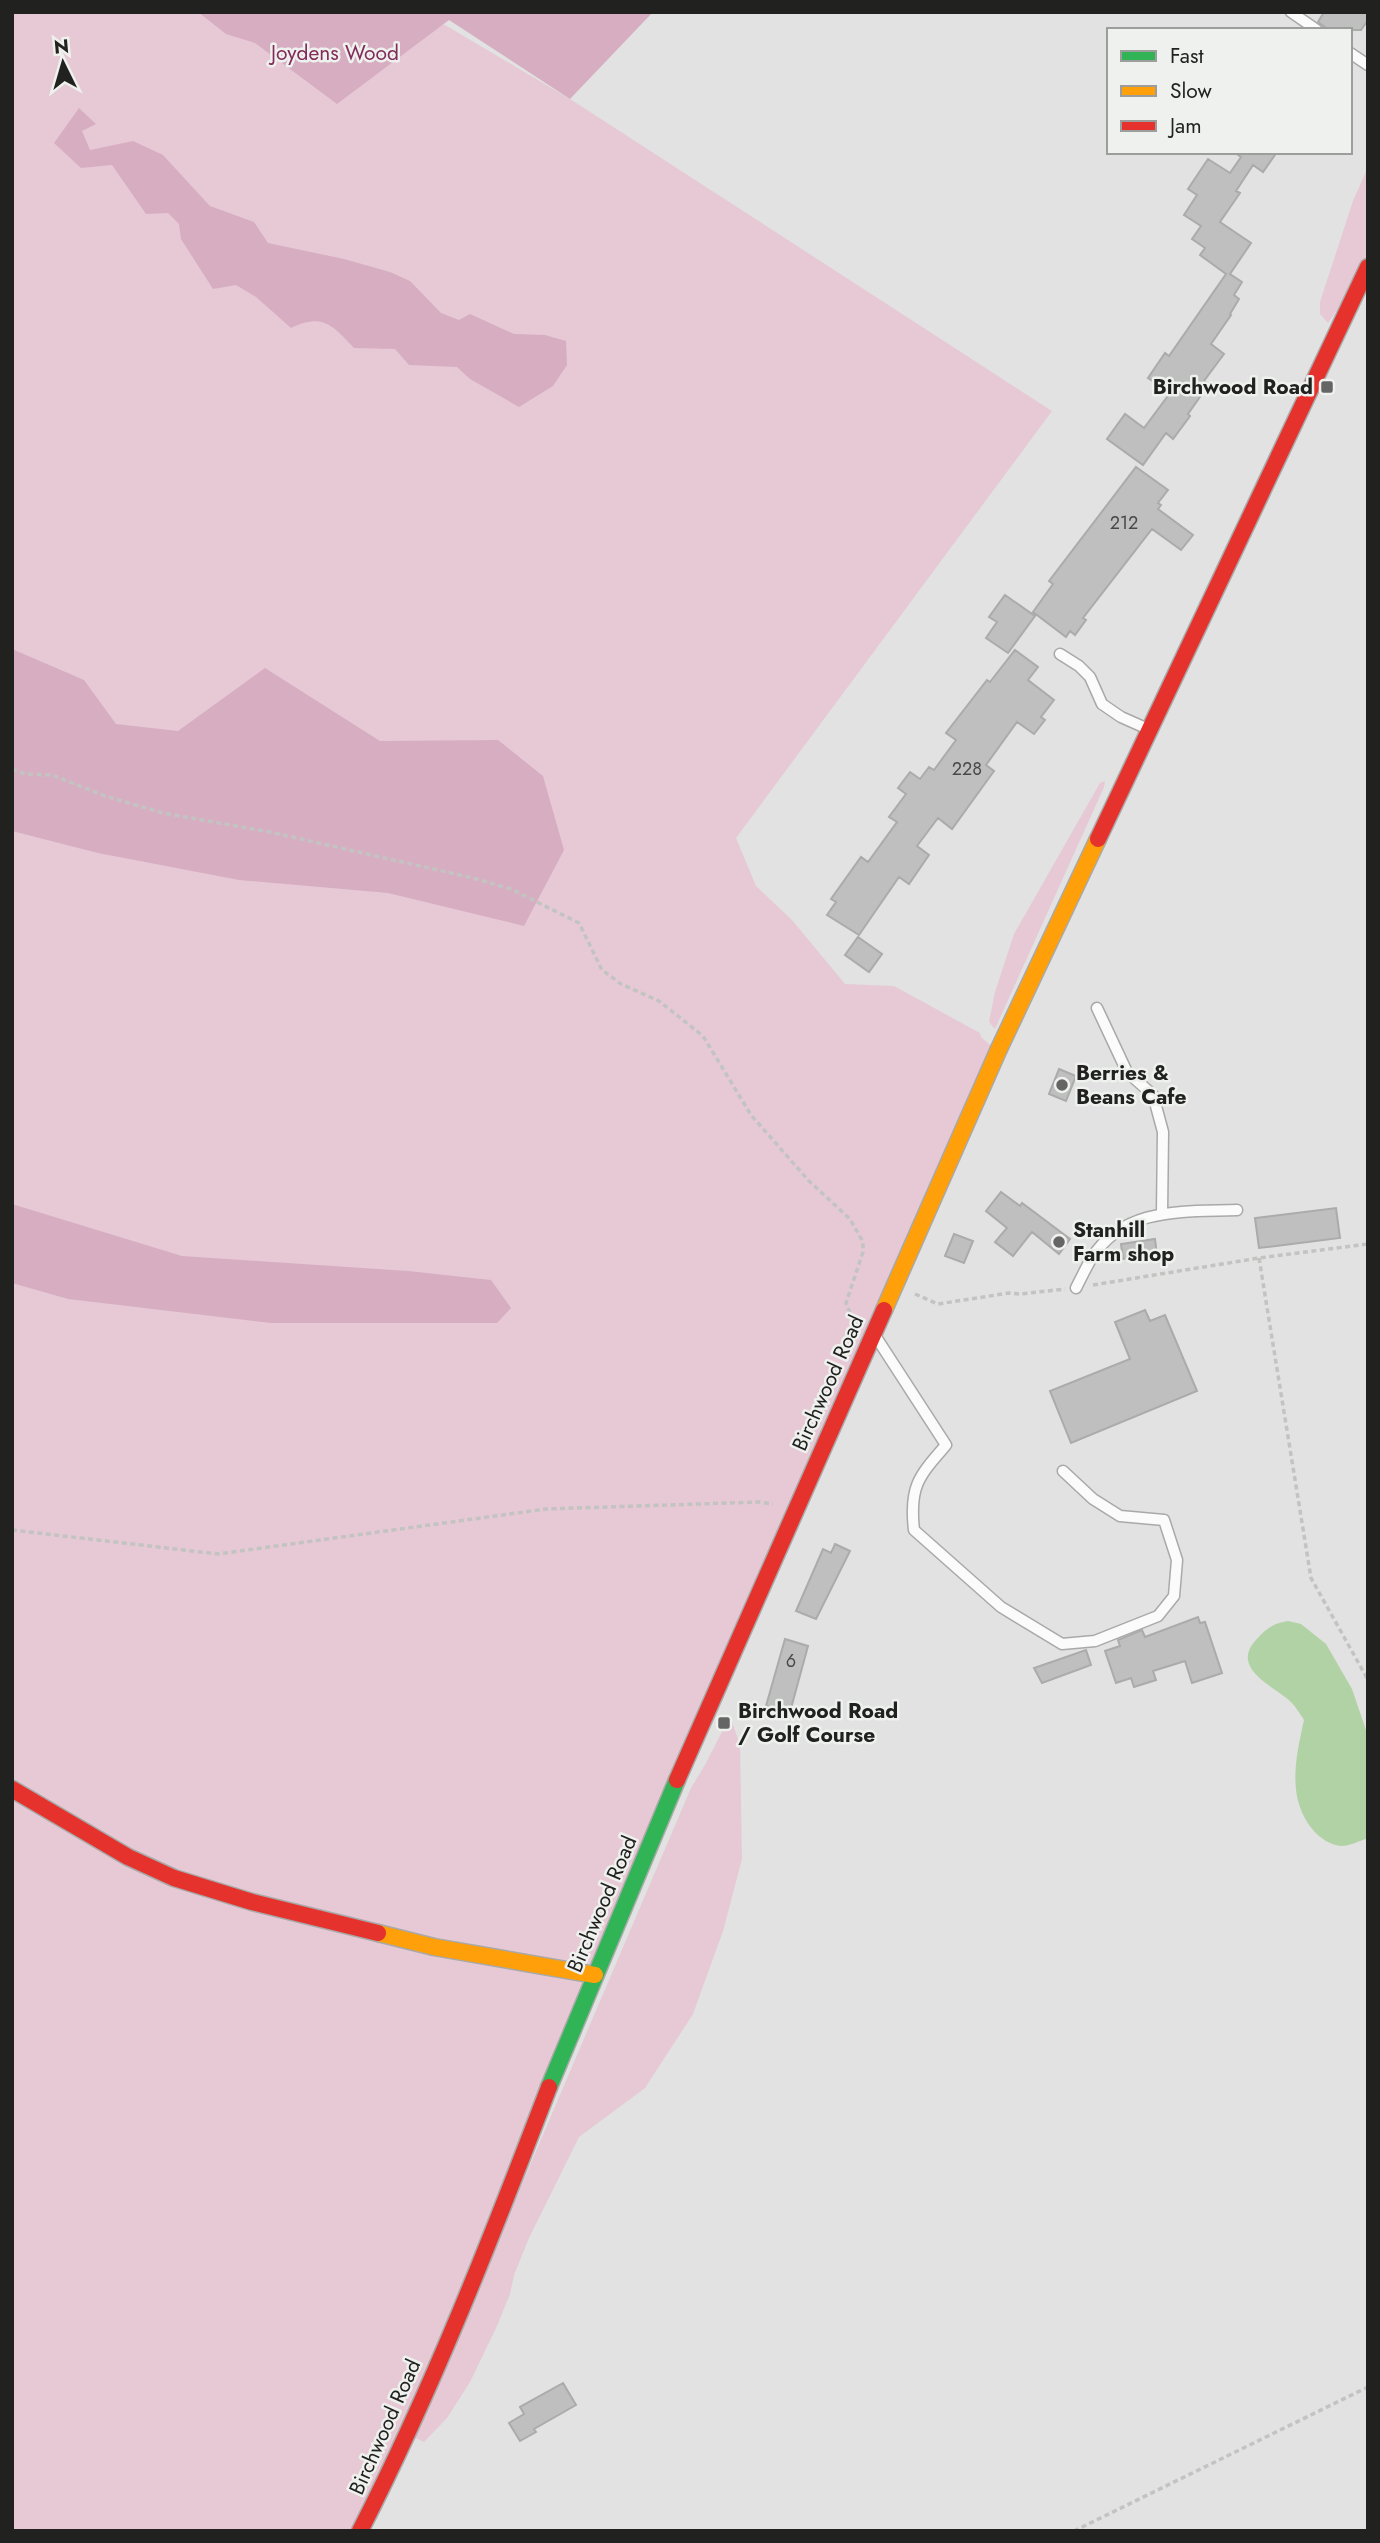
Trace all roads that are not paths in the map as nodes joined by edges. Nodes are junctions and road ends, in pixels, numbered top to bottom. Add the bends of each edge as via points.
1 (1291, 12) edge
2 (1314, 28) edge
3 (1352, 54) edge
4 (1368, 65) edge
5 (1368, 267) edge
6 (1060, 654) dead end
7 (1149, 730) junction
8 (1097, 1008) dead end
9 (1237, 1210) dead end
10 (1162, 1213) junction
11 (1076, 1288) road end
12 (874, 1334) junction
13 (1063, 1471) dead end
14 (12, 1789) edge
15 (595, 1975) junction
16 (360, 2531) edge

1 - 2 lane
3 - 4 lane
5 - 7 street, Birchwood Road
6 - 7 lane via 1090,677 1102,704
7 - 12 street, Birchwood Road via 998,1051
8 - 10 lane via 1127,1072 1153,1095 1163,1132
9 - 10 lane
10 - 11 lane via 1115,1233 1092,1257
12 - 13 lane via 946,1445 919,1476 911,1504 914,1530 1001,1607 1062,1644 1096,1641 1158,1616 1174,1596 1177,1560 1164,1520 1120,1516
12 - 15 street, Birchwood Road
14 - 15 street via 128,1857 174,1878 434,1947
15 - 16 street, Birchwood Road via 503,2207

